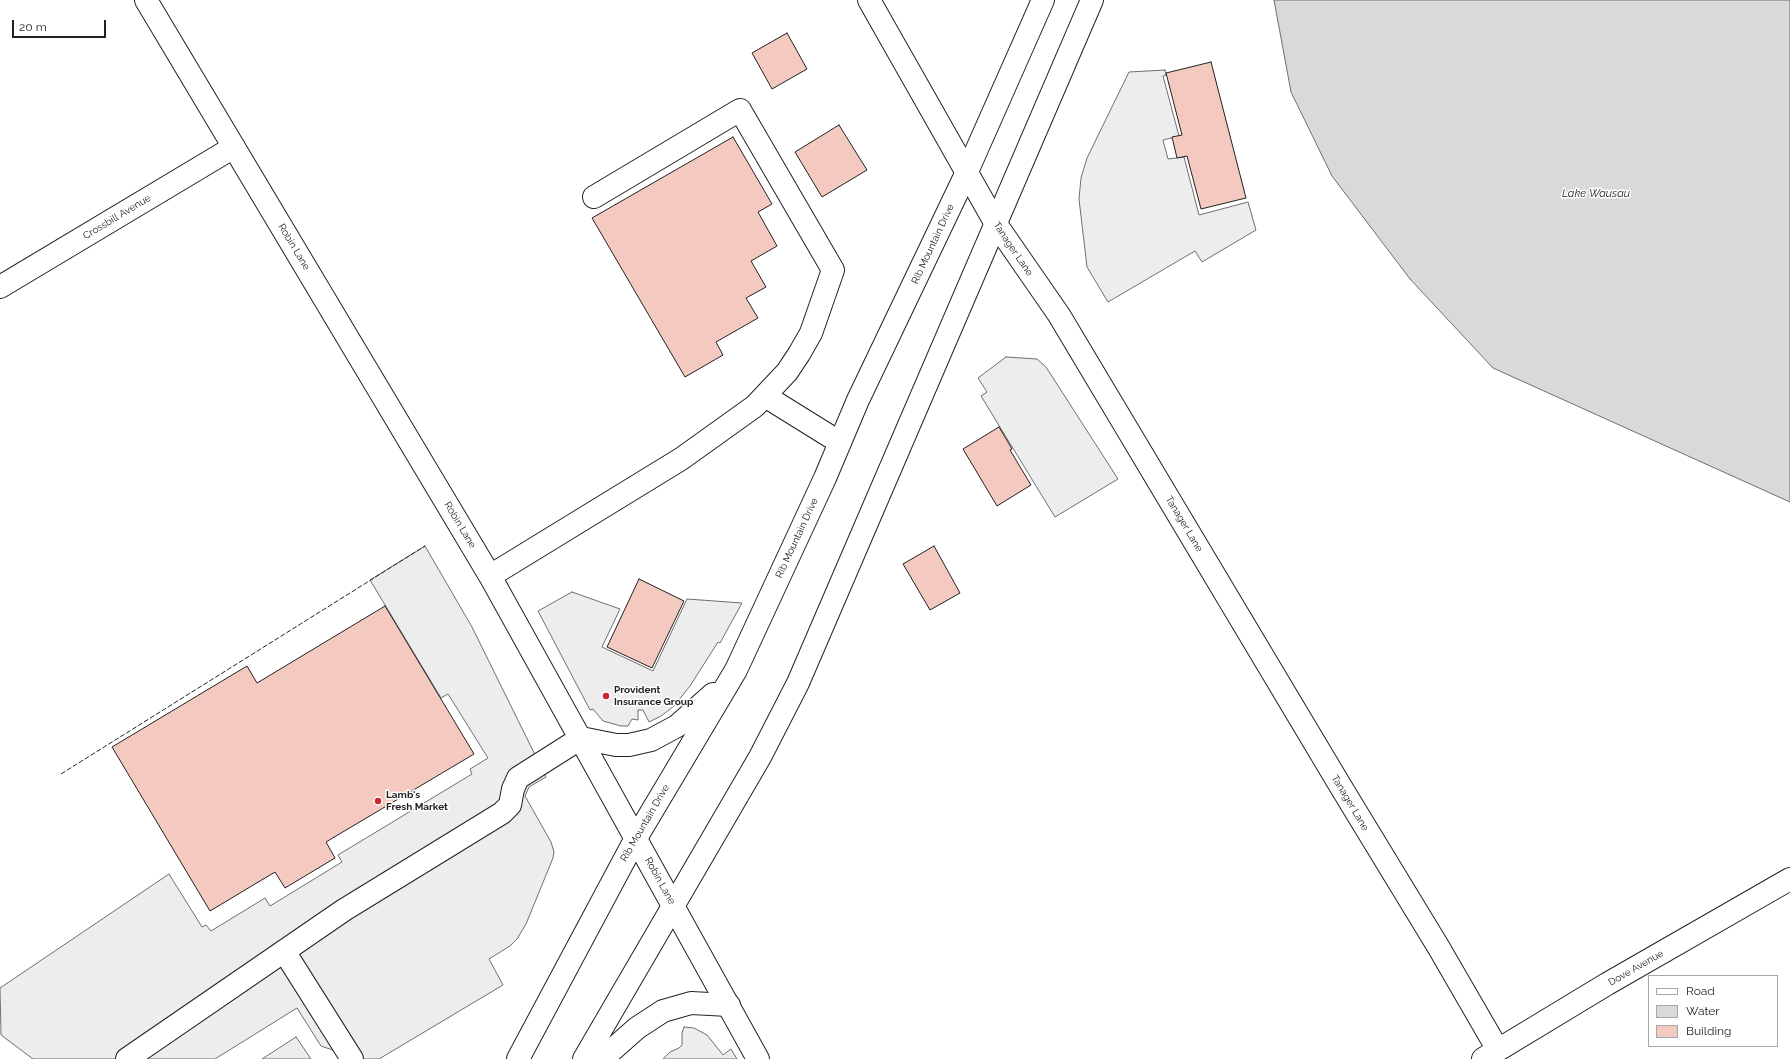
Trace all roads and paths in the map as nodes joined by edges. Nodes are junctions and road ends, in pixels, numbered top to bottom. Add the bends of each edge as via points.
1 (146, 0) edge
2 (869, 0) edge
3 (1043, 0) edge
4 (1092, 0) edge
5 (234, 147) junction
6 (966, 174) junction
7 (594, 197) dead end
8 (996, 224) junction
9 (0, 288) edge
10 (765, 396) junction
11 (840, 442) junction
12 (490, 576) junction
13 (736, 670) junction
14 (581, 738) junction
15 (636, 838) junction
16 (1790, 879) edge
17 (674, 906) junction
18 (284, 951) junction
19 (729, 1005) junction
20 (1491, 1055) edge
21 (127, 1059) edge
22 (352, 1059) edge
23 (518, 1059) edge
24 (584, 1059) edge
25 (602, 1059) edge
26 (758, 1059) edge

1 - 5 street, Robin Lane
2 - 6 street, Tanager Lane
3 - 6 street, Rib Mountain Drive
4 - 8 street
5 - 9 street, Crossbill Avenue
5 - 12 street, Robin Lane
6 - 8 street, Tanager Lane
6 - 11 street, Rib Mountain Drive
7 - 10 street via 740,110 833,270 811,333 787,372
8 - 17 street via 798,683 760,757
8 - 20 street, Tanager Lane via 1059,315 1340,787 1439,948
10 - 11 street
10 - 12 street via 730,426 682,459
11 - 13 street, Rib Mountain Drive
12 - 14 street, Robin Lane
13 - 14 street via 686,720 654,738 623,745 610,745
13 - 15 street, Rib Mountain Drive
14 - 15 street, Robin Lane
14 - 18 street via 518,778 510,805 502,814 344,910
15 - 17 street, Robin Lane
15 - 23 street, Rib Mountain Drive
16 - 20 street, Dove Avenue
17 - 19 street, Robin Lane
17 - 24 street
18 - 21 street
18 - 22 street
19 - 25 street via 691,1003 663,1011 638,1028
19 - 26 street, Robin Lane

